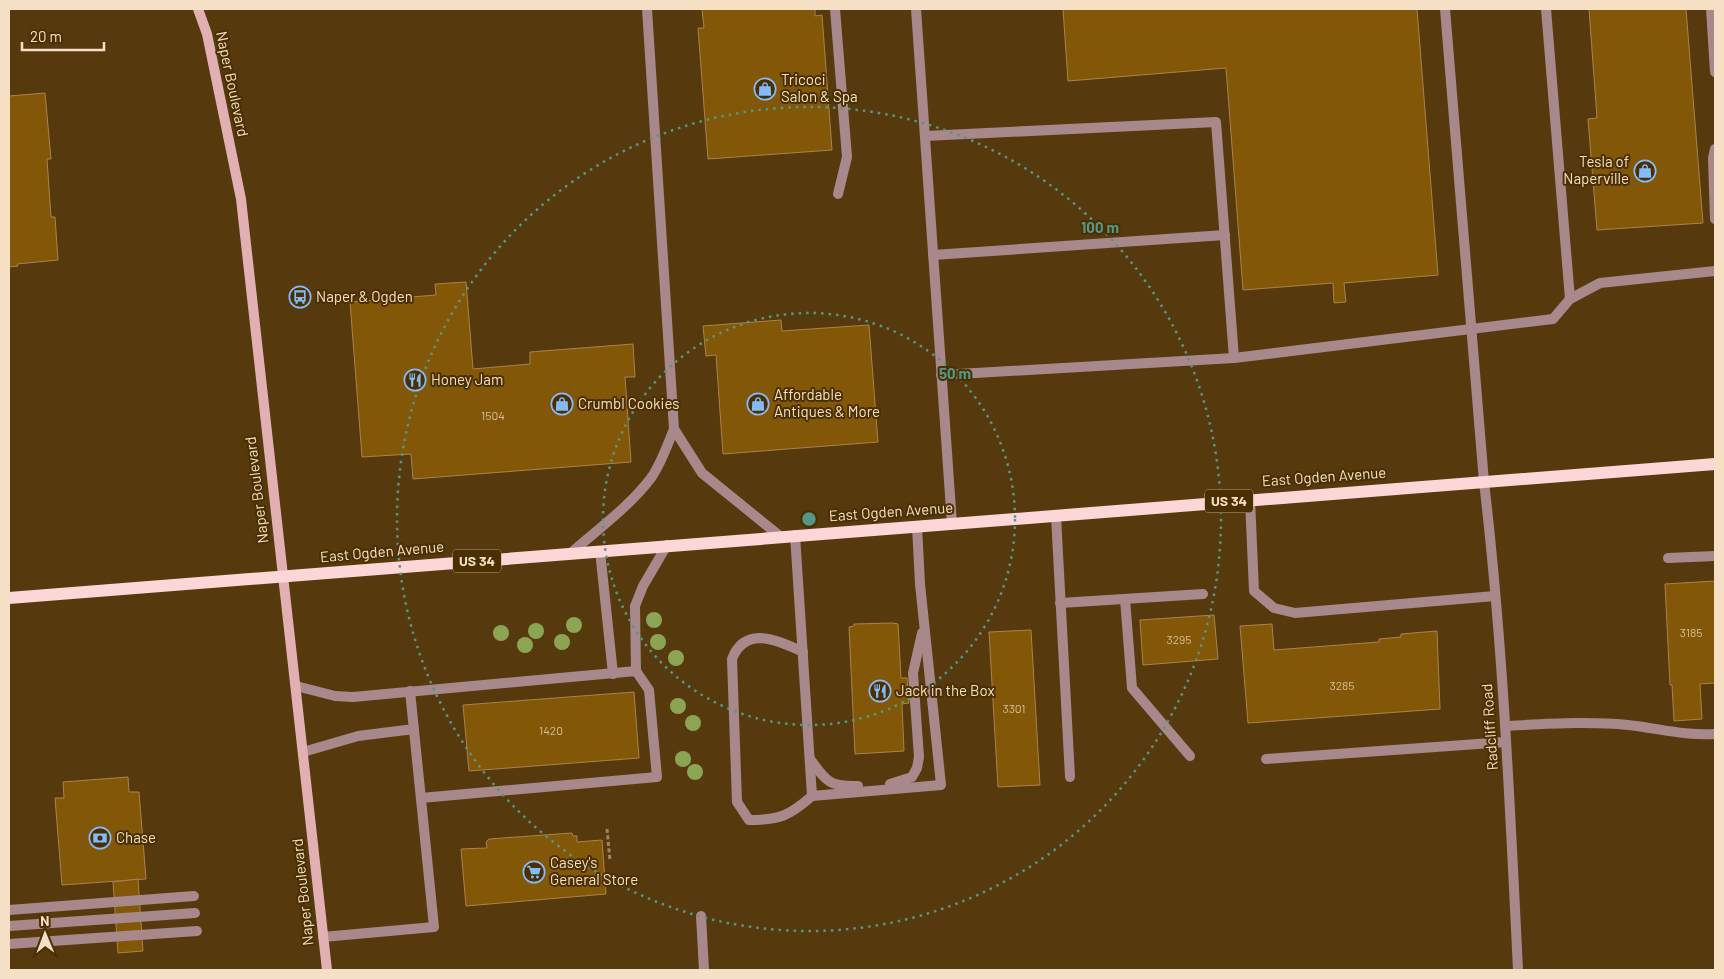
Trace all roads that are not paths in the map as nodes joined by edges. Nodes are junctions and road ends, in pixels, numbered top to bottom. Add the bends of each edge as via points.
1 (198, 9) edge
2 (647, 9) edge
3 (835, 9) edge
4 (916, 9) edge
5 (1444, 9) edge
6 (1546, 9) edge
7 (1711, 9) edge
8 (1715, 72) edge
9 (925, 136) junction
10 (1715, 149) edge
11 (838, 194) dead end
12 (1715, 219) edge
13 (1225, 235) junction
14 (933, 255) junction
15 (1715, 271) edge
16 (1570, 298) junction
17 (1471, 330) junction
18 (1234, 358) junction
19 (941, 376) junction
20 (674, 429) junction
21 (1715, 464) edge
22 (1484, 482) junction
23 (1250, 499) junction
24 (1056, 516) junction
25 (952, 524) junction
26 (917, 526) junction
27 (795, 536) junction
28 (781, 537) junction
29 (667, 546) junction
30 (600, 551) junction
31 (571, 553) junction
32 (1715, 556) edge
33 (1668, 558) dead end
34 (283, 576) junction
35 (1203, 594) dead end
36 (1495, 596) junction
37 (9, 598) edge
38 (1125, 599) junction
39 (1060, 603) junction
40 (924, 625) junction
41 (803, 652) junction
42 (636, 672) junction
43 (613, 674) junction
44 (296, 686) junction
45 (410, 691) junction
46 (1505, 726) junction
47 (414, 729) junction
48 (1715, 734) edge
49 (1506, 742) junction
50 (303, 752) junction
51 (1190, 756) dead end
52 (810, 758) junction
53 (1266, 759) dead end
54 (1070, 777) dead end
55 (812, 796) junction
56 (421, 798) junction
57 (194, 896) dead end
58 (9, 910) edge
59 (195, 913) dead end
60 (701, 916) dead end
61 (9, 926) edge
62 (197, 931) dead end
63 (323, 937) junction
64 (9, 944) edge
65 (327, 970) edge
66 (704, 970) edge
67 (1518, 970) edge

1 - 34 main road, Naper Boulevard via 208,34 241,199
2 - 20 street
3 - 11 street via 847,157
4 - 9 street
5 - 17 street, Radcliff Road
6 - 16 street
7 - 8 street
9 - 13 street via 1216,122
9 - 14 street
10 - 12 street
13 - 14 street
13 - 18 street
14 - 19 street
15 - 16 street via 1600,283
16 - 17 street via 1553,319
17 - 18 street
17 - 22 street, Radcliff Road
18 - 19 street
19 - 25 street
20 - 28 street via 702,474
20 - 31 street via 656,470 634,499
21 - 22 main road, East Ogden Avenue / US 34
22 - 23 main road, East Ogden Avenue / US 34
22 - 36 street, Radcliff Road
23 - 24 main road, East Ogden Avenue / US 34
23 - 36 street via 1254,591 1274,608 1294,613
24 - 25 main road, East Ogden Avenue / US 34
24 - 39 street
25 - 26 main road, East Ogden Avenue / US 34
26 - 27 main road, East Ogden Avenue / US 34
26 - 40 street
27 - 28 main road, East Ogden Avenue / US 34
27 - 41 street
28 - 29 main road, East Ogden Avenue / US 34
29 - 30 main road, East Ogden Avenue / US 34
29 - 42 street via 635,606
30 - 31 main road, East Ogden Avenue / US 34
30 - 43 street
31 - 34 main road, East Ogden Avenue / US 34
32 - 33 street
34 - 37 main road, East Ogden Avenue / US 34
34 - 44 main road, Naper Boulevard
35 - 38 street
36 - 46 street, Radcliff Road
38 - 39 street
38 - 51 street via 1132,688
39 - 54 street
40 - 52 street via 913,673 919,757 912,777 896,784 834,786 824,779
40 - 55 street via 941,785
41 - 52 street
41 - 55 street via 780,641 757,637 735,650 732,659 738,802 749,820 771,820 792,814
42 - 43 street
42 - 56 street via 649,690 657,777
43 - 45 street
44 - 45 street via 335,696
44 - 50 main road, Naper Boulevard
45 - 47 street
46 - 48 street via 1579,721 1676,733
46 - 49 street, Radcliff Road
47 - 50 street via 358,736
47 - 56 street
49 - 53 street
49 - 67 street, Radcliff Road
50 - 63 main road, Naper Boulevard
52 - 55 street
56 - 63 street via 434,927
57 - 58 street
59 - 61 street
60 - 66 street
62 - 64 street
63 - 65 main road, Naper Boulevard

